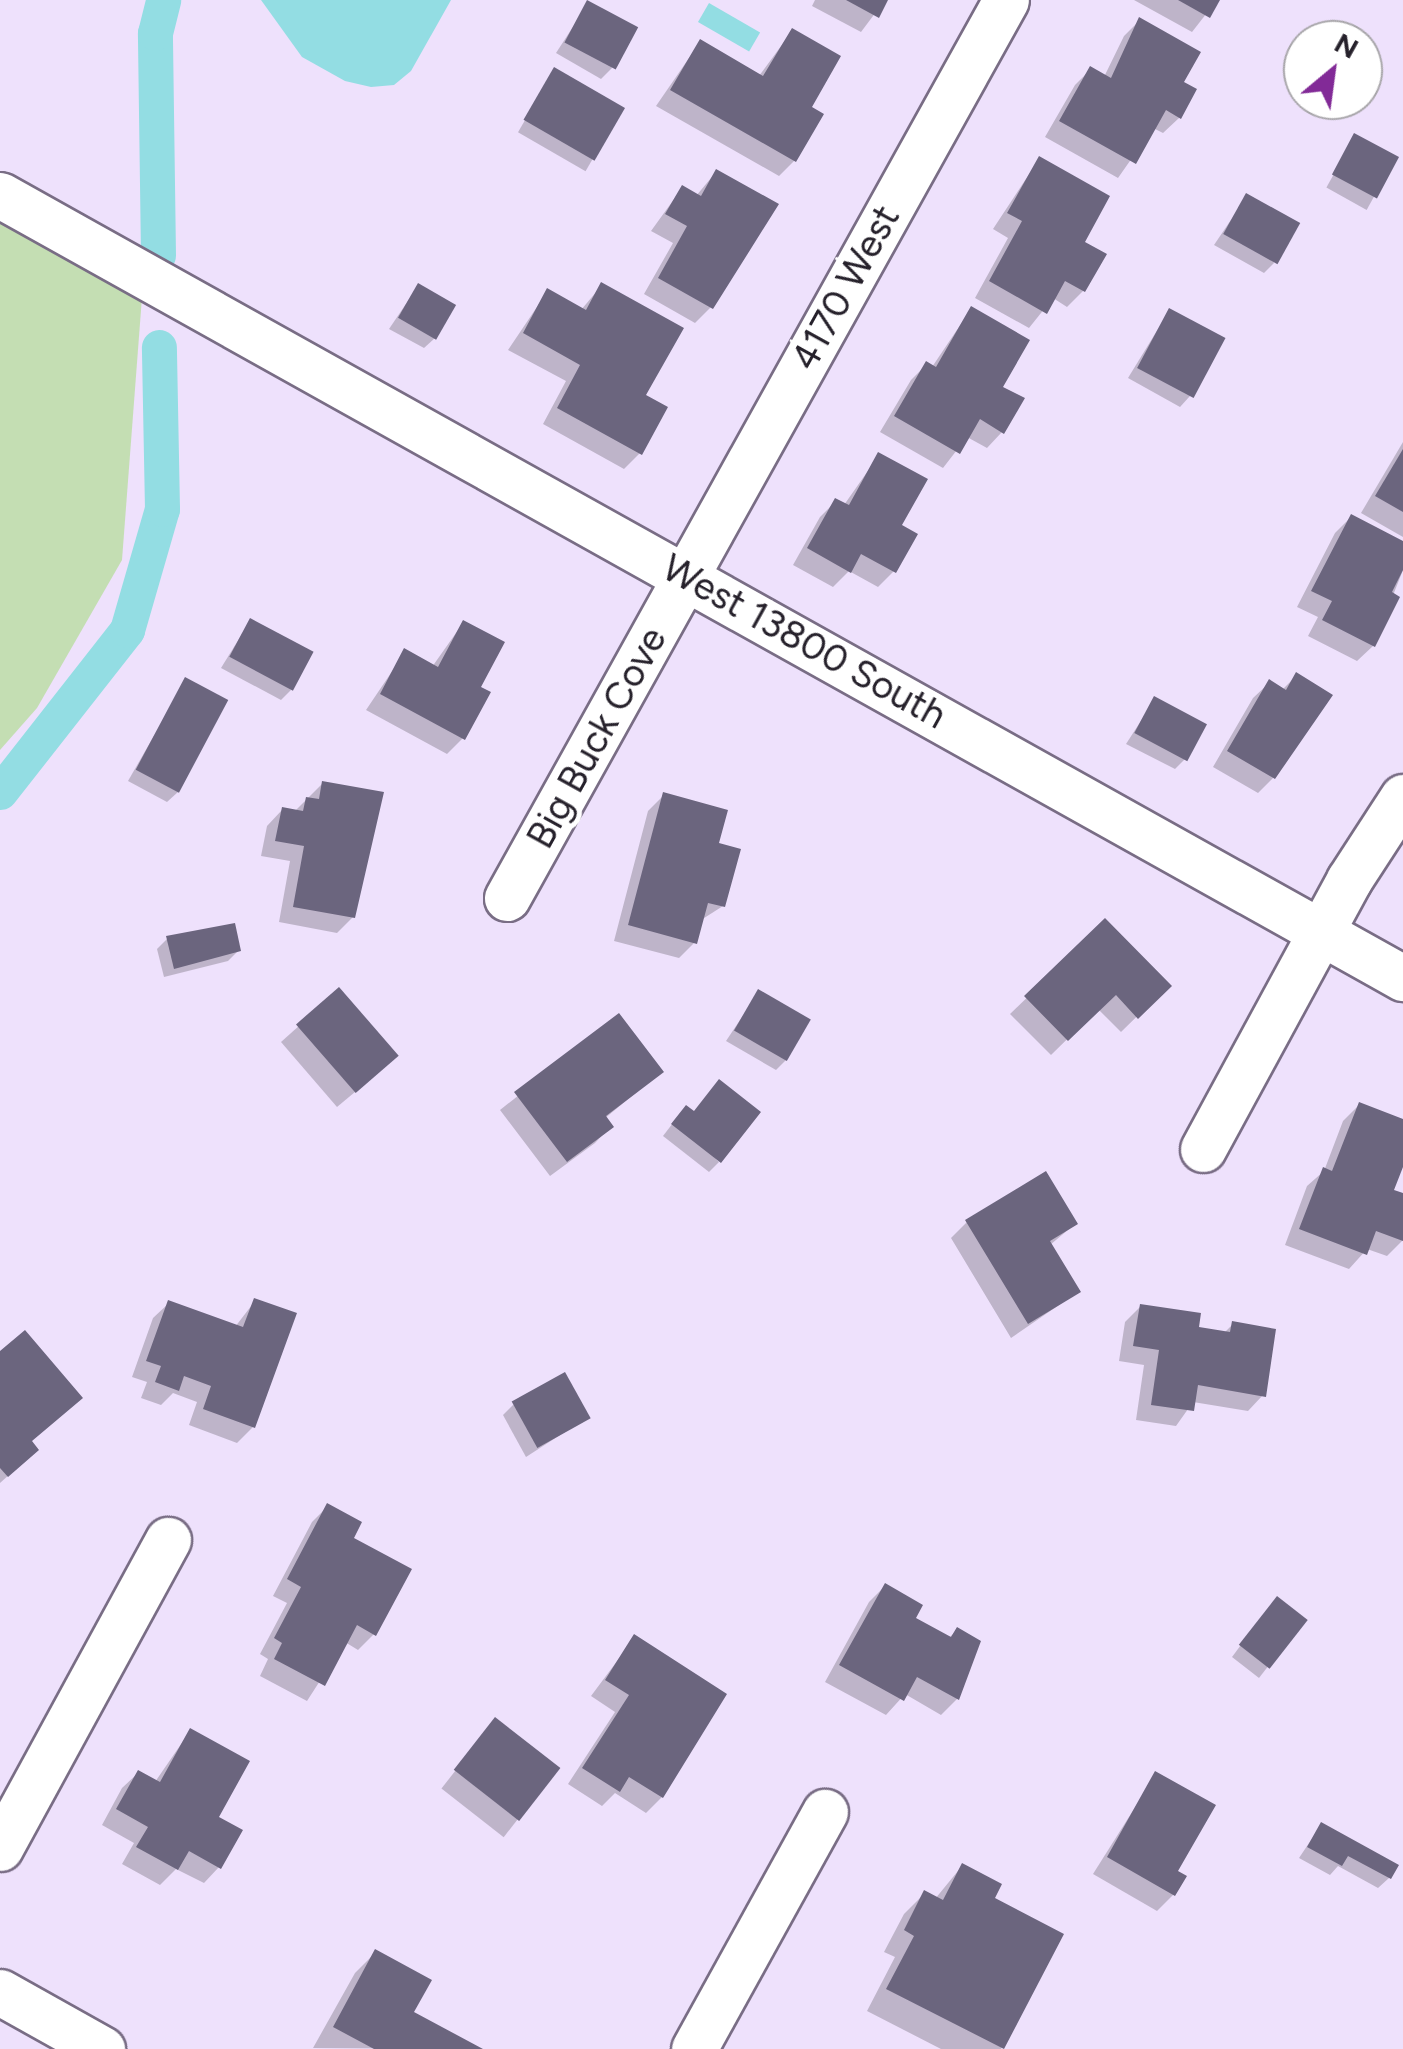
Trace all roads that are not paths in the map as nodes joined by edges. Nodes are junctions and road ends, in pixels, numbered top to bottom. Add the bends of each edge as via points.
1 (1006, 0) edge
2 (0, 195) edge
3 (686, 577) junction
4 (1403, 798) edge
5 (507, 898) dead end
6 (1321, 932) junction
7 (1403, 978) edge
8 (1203, 1148) dead end
9 (168, 1540) dead end
10 (824, 1812) dead end
11 (0, 1848) edge
12 (0, 1992) edge
13 (102, 2049) edge
14 (694, 2049) edge

1 - 3 street, 4170 West
2 - 3 street, West 13800 South
3 - 5 street, Big Buck Cove
3 - 6 street, West 13800 South
4 - 6 street
6 - 7 street, West 13800 South
6 - 8 street
9 - 11 street
10 - 14 street
12 - 13 street

